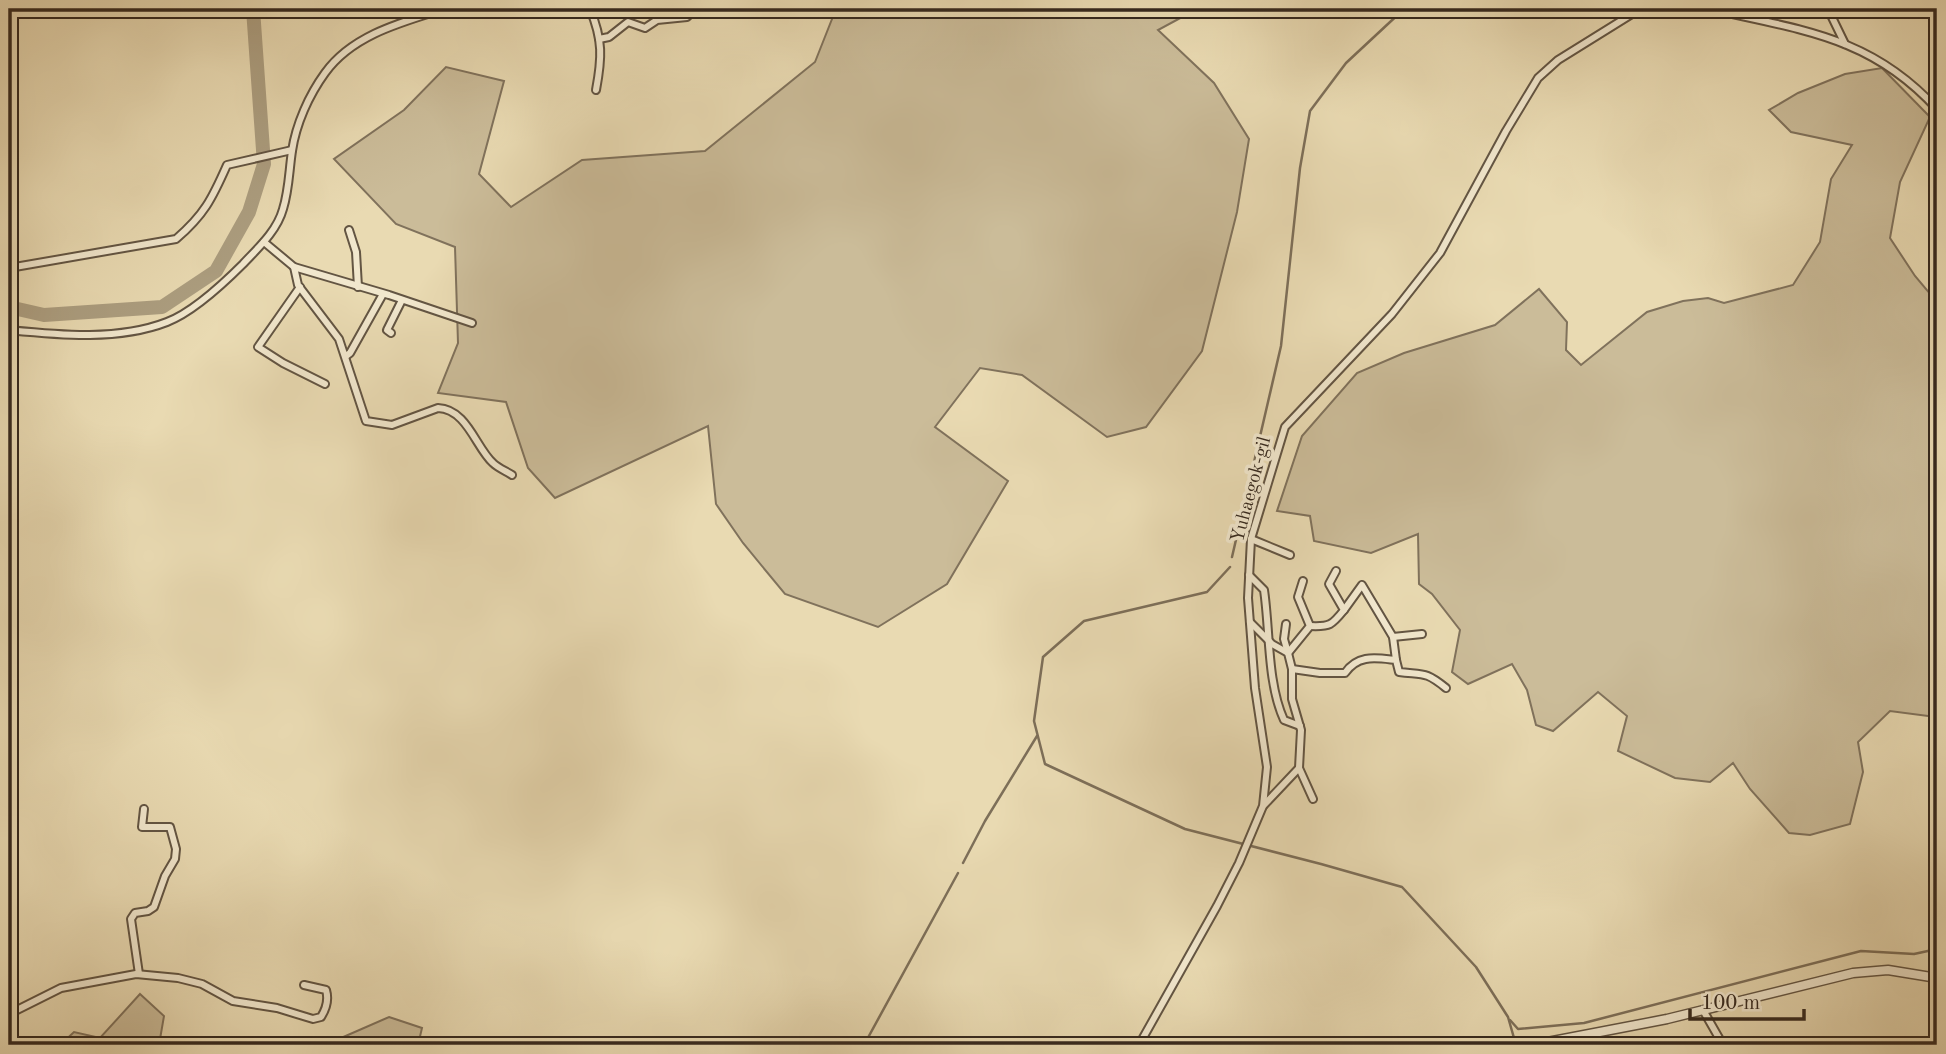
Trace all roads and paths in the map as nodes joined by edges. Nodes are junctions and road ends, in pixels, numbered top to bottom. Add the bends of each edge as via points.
1 (444, 9) edge
2 (590, 9) edge
3 (695, 9) edge
4 (1640, 9) edge
5 (1709, 9) edge
6 (1828, 9) edge
7 (599, 39) junction
8 (1845, 44) junction
9 (596, 90) dead end
10 (1937, 109) edge
11 (292, 150) junction
12 (349, 230) dead end
13 (264, 243) junction
14 (294, 267) junction
15 (9, 268) edge
16 (300, 287) junction
17 (358, 287) junction
18 (383, 294) junction
19 (402, 300) junction
20 (472, 323) dead end
21 (9, 330) edge
22 (391, 333) dead end
23 (346, 356) junction
24 (324, 384) dead end
25 (512, 475) dead end
26 (1251, 538) junction
27 (1290, 555) dead end
28 (1336, 571) dead end
29 (1249, 575) junction
30 (1303, 581) dead end
31 (1344, 610) junction
32 (1250, 622) junction
33 (1286, 624) dead end
34 (1310, 626) junction
35 (1422, 634) dead end
36 (1392, 637) junction
37 (1267, 639) junction
38 (1288, 653) junction
39 (1396, 660) junction
40 (1292, 669) junction
41 (1446, 688) dead end
42 (1300, 726) junction
43 (1299, 768) junction
44 (1313, 799) dead end
45 (1263, 806) junction
46 (144, 809) dead end
47 (139, 974) junction
48 (1937, 978) edge
49 (304, 985) dead end
50 (1703, 1010) junction
51 (9, 1014) edge
52 (1139, 1045) edge
53 (1536, 1045) edge
54 (1723, 1045) edge

1 - 11 street via 379,30 341,55 313,92
2 - 7 street
3 - 7 street via 687,17 657,20 645,28 628,22
4 - 26 street, Yuhaegok-gil via 1558,60 1538,78 1440,253 1392,314 1286,427
5 - 8 street
6 - 8 street
7 - 9 street via 602,60
8 - 10 street via 1903,75
11 - 13 street via 283,212
11 - 15 street via 227,165 197,221 176,240
12 - 17 street
13 - 14 street
13 - 21 street via 226,281 169,322 131,333
14 - 16 street
14 - 17 street
16 - 23 street via 334,330
16 - 24 street via 258,347
17 - 18 street
18 - 19 street
18 - 23 street
19 - 20 street
19 - 22 street via 387,330
23 - 25 street via 366,421 392,425 445,409 472,431 492,463
26 - 27 street
26 - 29 street, Yuhaegok-gil
28 - 31 street via 1329,584
29 - 32 street, Yuhaegok-gil
29 - 37 street via 1264,590
30 - 34 street via 1298,597
31 - 34 street via 1325,627
31 - 36 street via 1362,585
32 - 37 street
32 - 45 street, Yuhaegok-gil via 1267,767
33 - 38 street
34 - 38 street
35 - 36 street
36 - 39 street
37 - 38 street
37 - 42 street via 1278,707 1284,720
38 - 40 street
39 - 40 street via 1367,657 1352,663 1345,673
39 - 41 street via 1399,672 1422,672
40 - 42 street via 1292,699
42 - 43 street
43 - 44 street
43 - 45 street
45 - 52 street, Yuhaegok-gil via 1239,863
46 - 47 street via 142,827 170,827 176,849 155,907 135,913 131,919
47 - 49 street via 178,978 202,984 233,1001 321,1017 326,990
47 - 51 street via 61,988
48 - 50 street via 1888,970 1853,973
50 - 53 street
50 - 54 street

